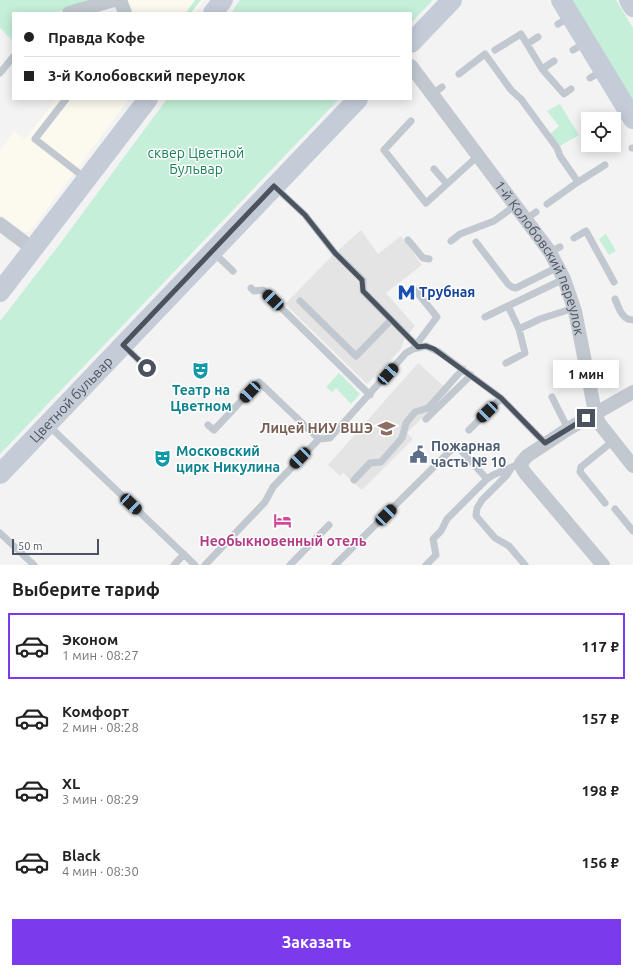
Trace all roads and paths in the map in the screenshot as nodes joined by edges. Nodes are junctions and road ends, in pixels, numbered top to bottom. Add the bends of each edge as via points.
1 (114, 0) edge
2 (120, 0) edge
3 (223, 0) edge
4 (452, 0) edge
5 (560, 0) edge
6 (629, 0) edge
7 (633, 7) edge
8 (72, 12) edge
9 (125, 12) edge
10 (214, 12) edge
11 (538, 37) dead end
12 (412, 42) edge
13 (527, 44) junction
14 (495, 50) dead end
15 (12, 58) edge
16 (554, 61) dead end
17 (412, 67) edge
18 (542, 69) junction
19 (0, 73) edge
20 (459, 74) dead end
21 (571, 89) dead end
22 (65, 100) edge
23 (147, 100) edge
24 (357, 100) edge
25 (633, 119) edge
26 (411, 121) dead end
27 (479, 155) junction
28 (605, 165) dead end
29 (434, 169) dead end
30 (86, 180) junction
31 (578, 182) junction
32 (447, 184) junction
33 (274, 186) junction
34 (547, 204) dead end
35 (516, 205) junction
36 (0, 224) edge
37 (574, 238) dead end
38 (408, 240) dead end
39 (451, 242) dead end
40 (476, 242) dead end
41 (33, 249) junction
42 (213, 251) junction
43 (429, 259) dead end
44 (233, 271) dead end
45 (561, 273) junction
46 (614, 282) dead end
47 (251, 288) dead end
48 (416, 291) dead end
49 (0, 292) edge
50 (615, 299) dead end
51 (300, 301) dead end
52 (508, 306) junction
53 (574, 308) junction
54 (485, 318) dead end
55 (391, 320) junction
56 (633, 320) edge
57 (519, 329) junction
58 (123, 345) junction
59 (417, 346) junction
60 (506, 363) dead end
61 (147, 368) dead end
62 (463, 369) junction
63 (471, 375) junction
64 (633, 392) edge
65 (370, 395) junction
66 (552, 397) dead end
67 (501, 398) junction
68 (595, 412) junction
69 (426, 419) dead end
70 (47, 424) junction
71 (208, 425) dead end
72 (568, 428) junction
73 (469, 430) dead end
74 (319, 438) junction
75 (613, 441) junction
76 (545, 443) junction
77 (517, 465) junction
78 (633, 466) edge
79 (0, 474) edge
80 (487, 479) junction
81 (354, 480) dead end
82 (605, 503) dead end
83 (614, 509) dead end
84 (329, 525) dead end
85 (633, 532) edge
86 (0, 533) edge
87 (184, 554) junction
88 (596, 563) edge
89 (34, 565) edge
90 (174, 565) edge
91 (195, 565) edge
92 (205, 565) edge
93 (290, 565) edge
94 (335, 565) edge
95 (426, 565) edge
96 (525, 565) edge

1 - 8 street
2 - 9 street
3 - 10 main road
4 - 12 main road
5 - 25 main road via 565,21 597,74
6 - 7 main road
11 - 13 lane
13 - 14 lane via 521,34
13 - 18 lane
15 - 19 lane
16 - 18 lane
17 - 27 street, 1-й Колобовский переулок via 437,90
18 - 21 lane via 564,94
20 - 31 lane via 485,54 557,148
22 - 30 lane via 35,139
23 - 30 main road
24 - 33 main road, Цветной бульвар
26 - 32 lane via 384,150 426,203
27 - 32 lane
27 - 35 street, 1-й Колобовский переулок
28 - 31 lane
29 - 32 lane
30 - 41 main road
31 - 34 lane
33 - 42 main road, Цветной бульвар
33 - 55 lane via 305,215 335,253 362,280 363,291
35 - 39 lane via 494,222 460,234
35 - 45 street, 1-й Колобовский переулок via 531,216 555,249
36 - 41 street
37 - 46 lane via 586,231
38 - 43 lane via 422,258
40 - 45 lane via 512,287 516,288
41 - 49 main road
42 - 44 lane
42 - 58 main road, Цветной бульвар
45 - 52 lane
45 - 53 street, 1-й Колобовский переулок
47 - 65 lane via 254,291 263,290
48 - 59 lane via 437,317
50 - 56 lane via 624,318
51 - 55 lane via 356,356
52 - 54 lane
52 - 57 lane
53 - 57 lane
53 - 68 street, 1-й Колобовский переулок
55 - 59 lane
57 - 60 lane via 525,353
58 - 61 lane
58 - 70 main road, Цветной бульвар
59 - 62 lane via 434,349
59 - 65 lane via 406,353
62 - 63 lane
62 - 81 lane via 428,408 415,412 406,423 402,438 381,462 370,463
63 - 67 lane
63 - 69 lane
64 - 68 street
65 - 74 lane via 330,438
66 - 72 lane
67 - 73 lane
67 - 76 lane
68 - 72 street
68 - 75 street, 1-й Колобовский переулок via 599,423
70 - 79 main road, Цветной бульвар
70 - 87 lane
71 - 74 lane via 214,430 259,382
72 - 76 street
74 - 92 lane via 273,487 265,502
75 - 78 street, 1-й Колобовский переулок
75 - 82 lane via 581,467 580,472
76 - 77 street
77 - 80 lane
77 - 88 street via 522,468
77 - 96 lane via 482,500 476,516 495,538 508,546
80 - 94 lane via 456,445
80 - 95 lane via 447,519 433,539 436,556
83 - 85 lane
84 - 93 lane
86 - 89 lane
87 - 90 lane
87 - 91 lane

